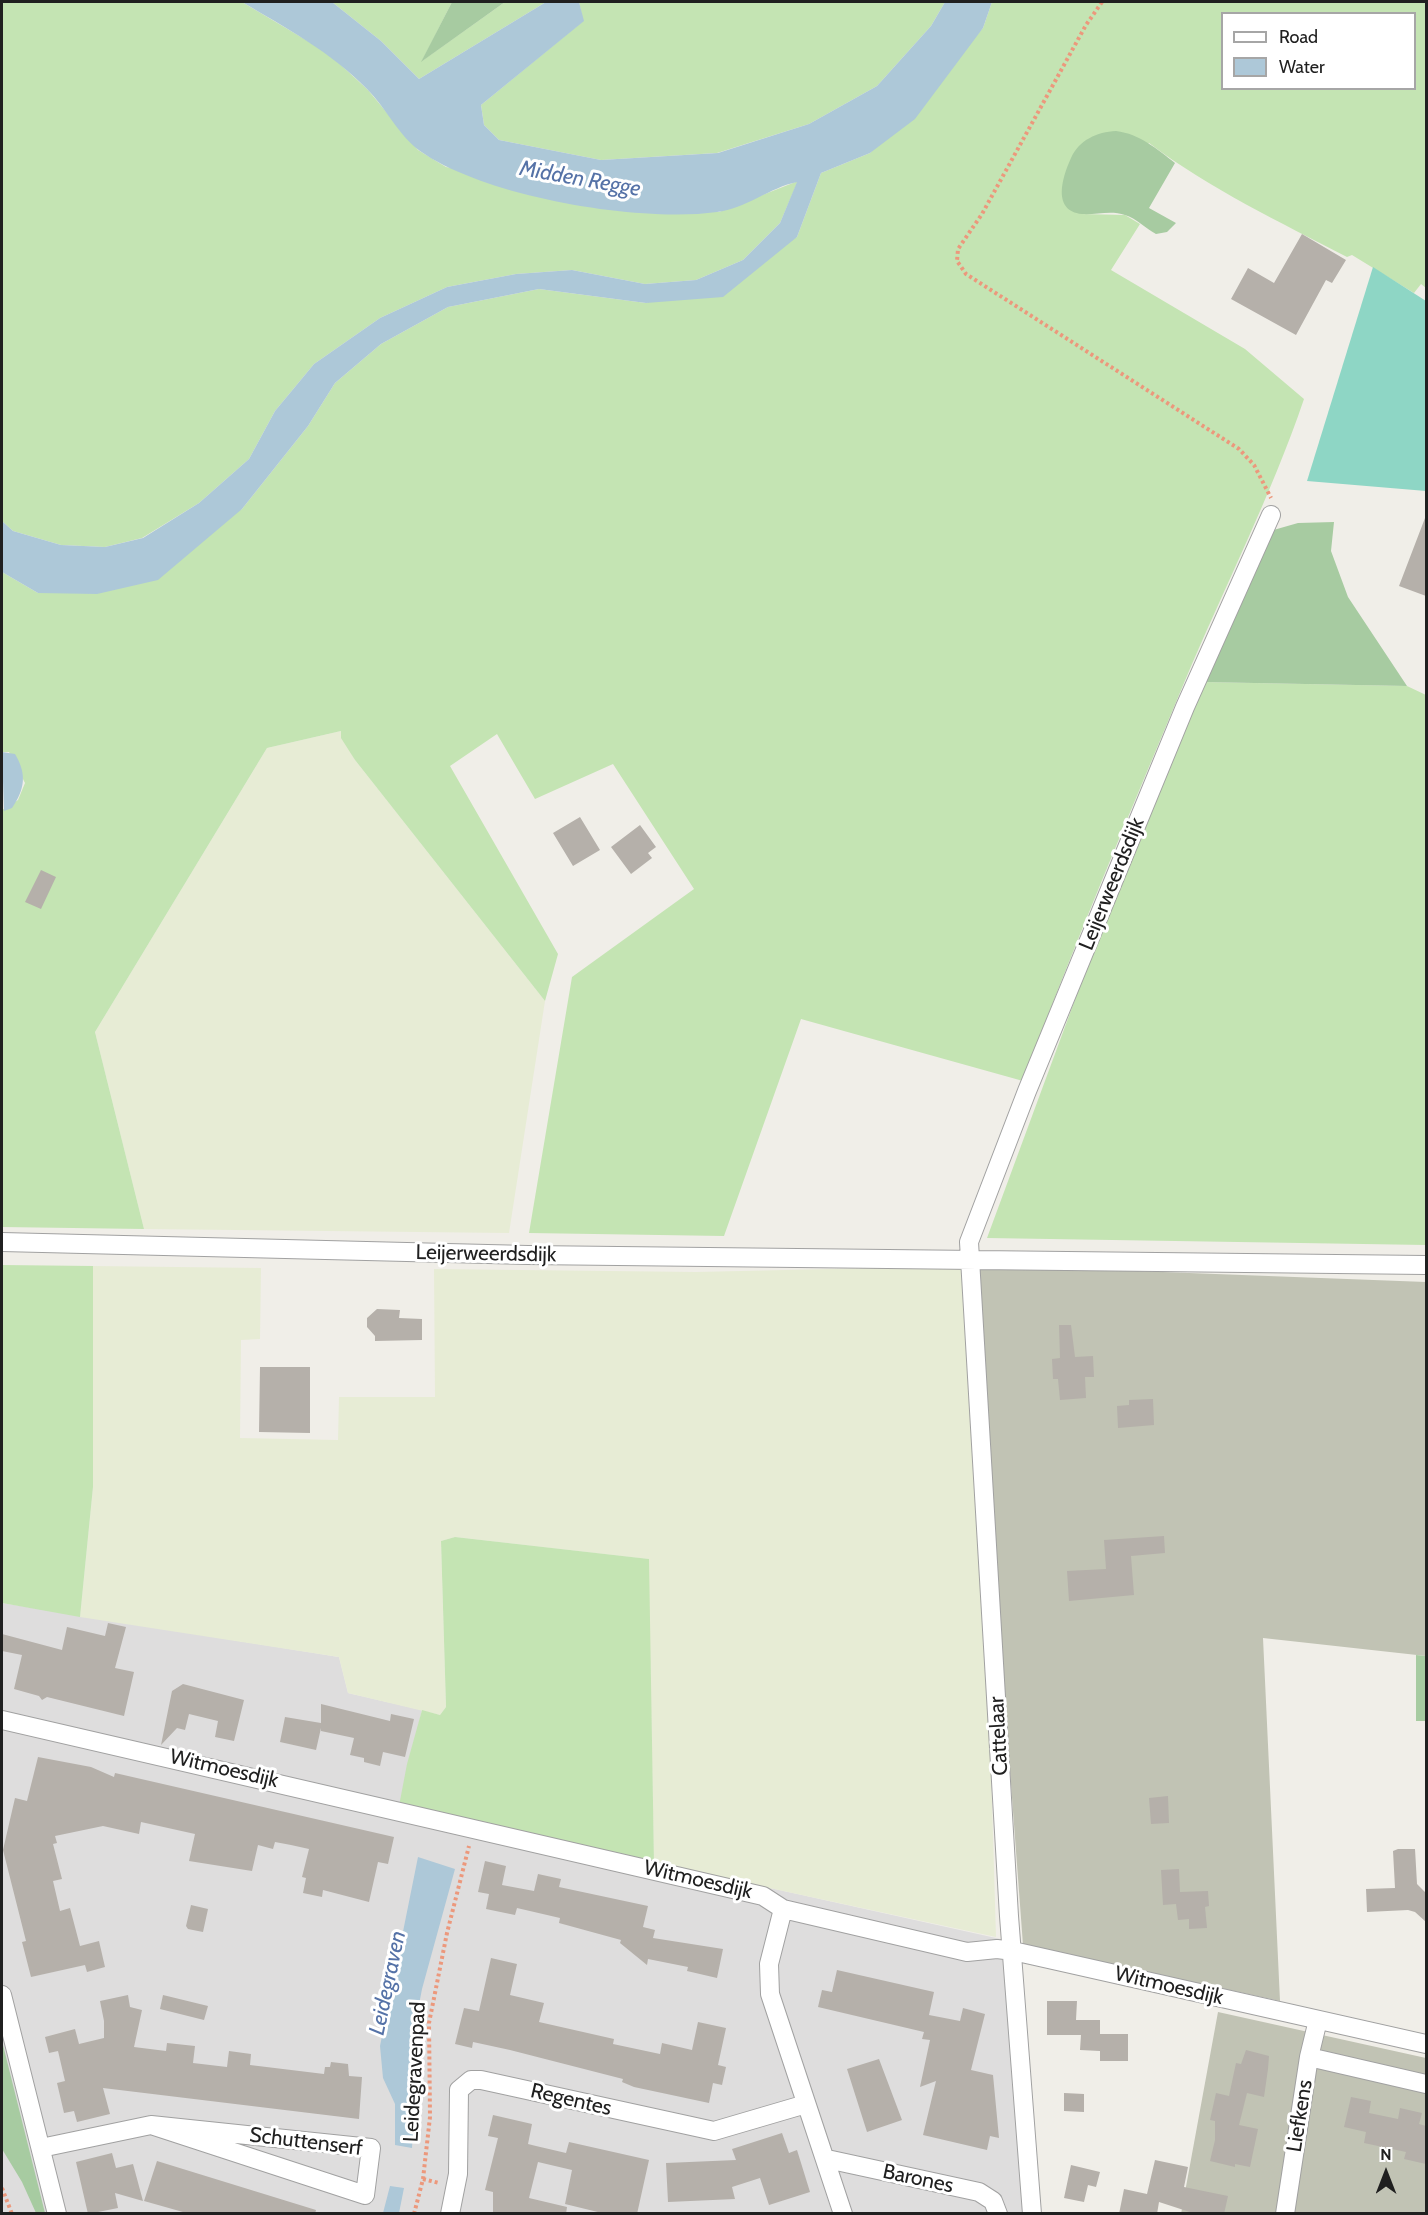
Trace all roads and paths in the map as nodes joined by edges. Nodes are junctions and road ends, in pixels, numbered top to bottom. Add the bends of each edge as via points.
1 (1102, 2) edge
2 (1273, 511) joint
3 (2, 1242) edge
4 (970, 1259) junction
5 (1426, 1265) edge
6 (2, 1720) edge
7 (474, 1827) junction
8 (783, 1909) junction
9 (1013, 1951) junction
10 (2, 1995) edge
11 (1318, 2020) junction
12 (1426, 2044) edge
13 (1309, 2057) junction
14 (1426, 2084) edge
15 (806, 2104) junction
16 (151, 2125) junction
17 (41, 2148) junction
18 (827, 2159) junction
19 (2, 2188) edge
20 (12, 2214) edge
21 (57, 2214) edge
22 (414, 2214) edge
23 (450, 2214) edge
24 (843, 2214) edge
25 (998, 2214) edge
26 (1032, 2214) edge
27 (1285, 2214) edge

1 - 2 path via 982,214 958,249 959,265 966,274 1239,448 1254,465
2 - 4 street, Leijerweerdsdijk via 1185,707 1032,1081 969,1242
3 - 4 street, Leijerweerdsdijk via 528,1255
4 - 5 street, Leijerweerdsdijk
4 - 9 street, Cattelaar
6 - 7 street, Witmoesdijk
7 - 8 street, Witmoesdijk via 763,1896
7 - 22 path, Leidegravenpad via 429,2023 430,2117 423,2180
8 - 9 street, Witmoesdijk via 967,1952 996,1948
8 - 15 street via 769,1964 770,1994
9 - 11 street, Witmoesdijk
9 - 26 street, Cattelaar
10 - 17 street
11 - 12 street, Witmoesdijk
11 - 13 street, Liefkens
13 - 14 street
13 - 27 street, Liefkens
15 - 18 street
15 - 23 street, Regentes via 714,2131 481,2079 471,2080 459,2090 458,2174
16 - 16 street, Schuttenserf via 207,2143 365,2195 371,2148
16 - 17 street, Schuttenserf
17 - 21 street
18 - 24 street
18 - 25 street, Barones via 979,2192 993,2201
19 - 20 path

